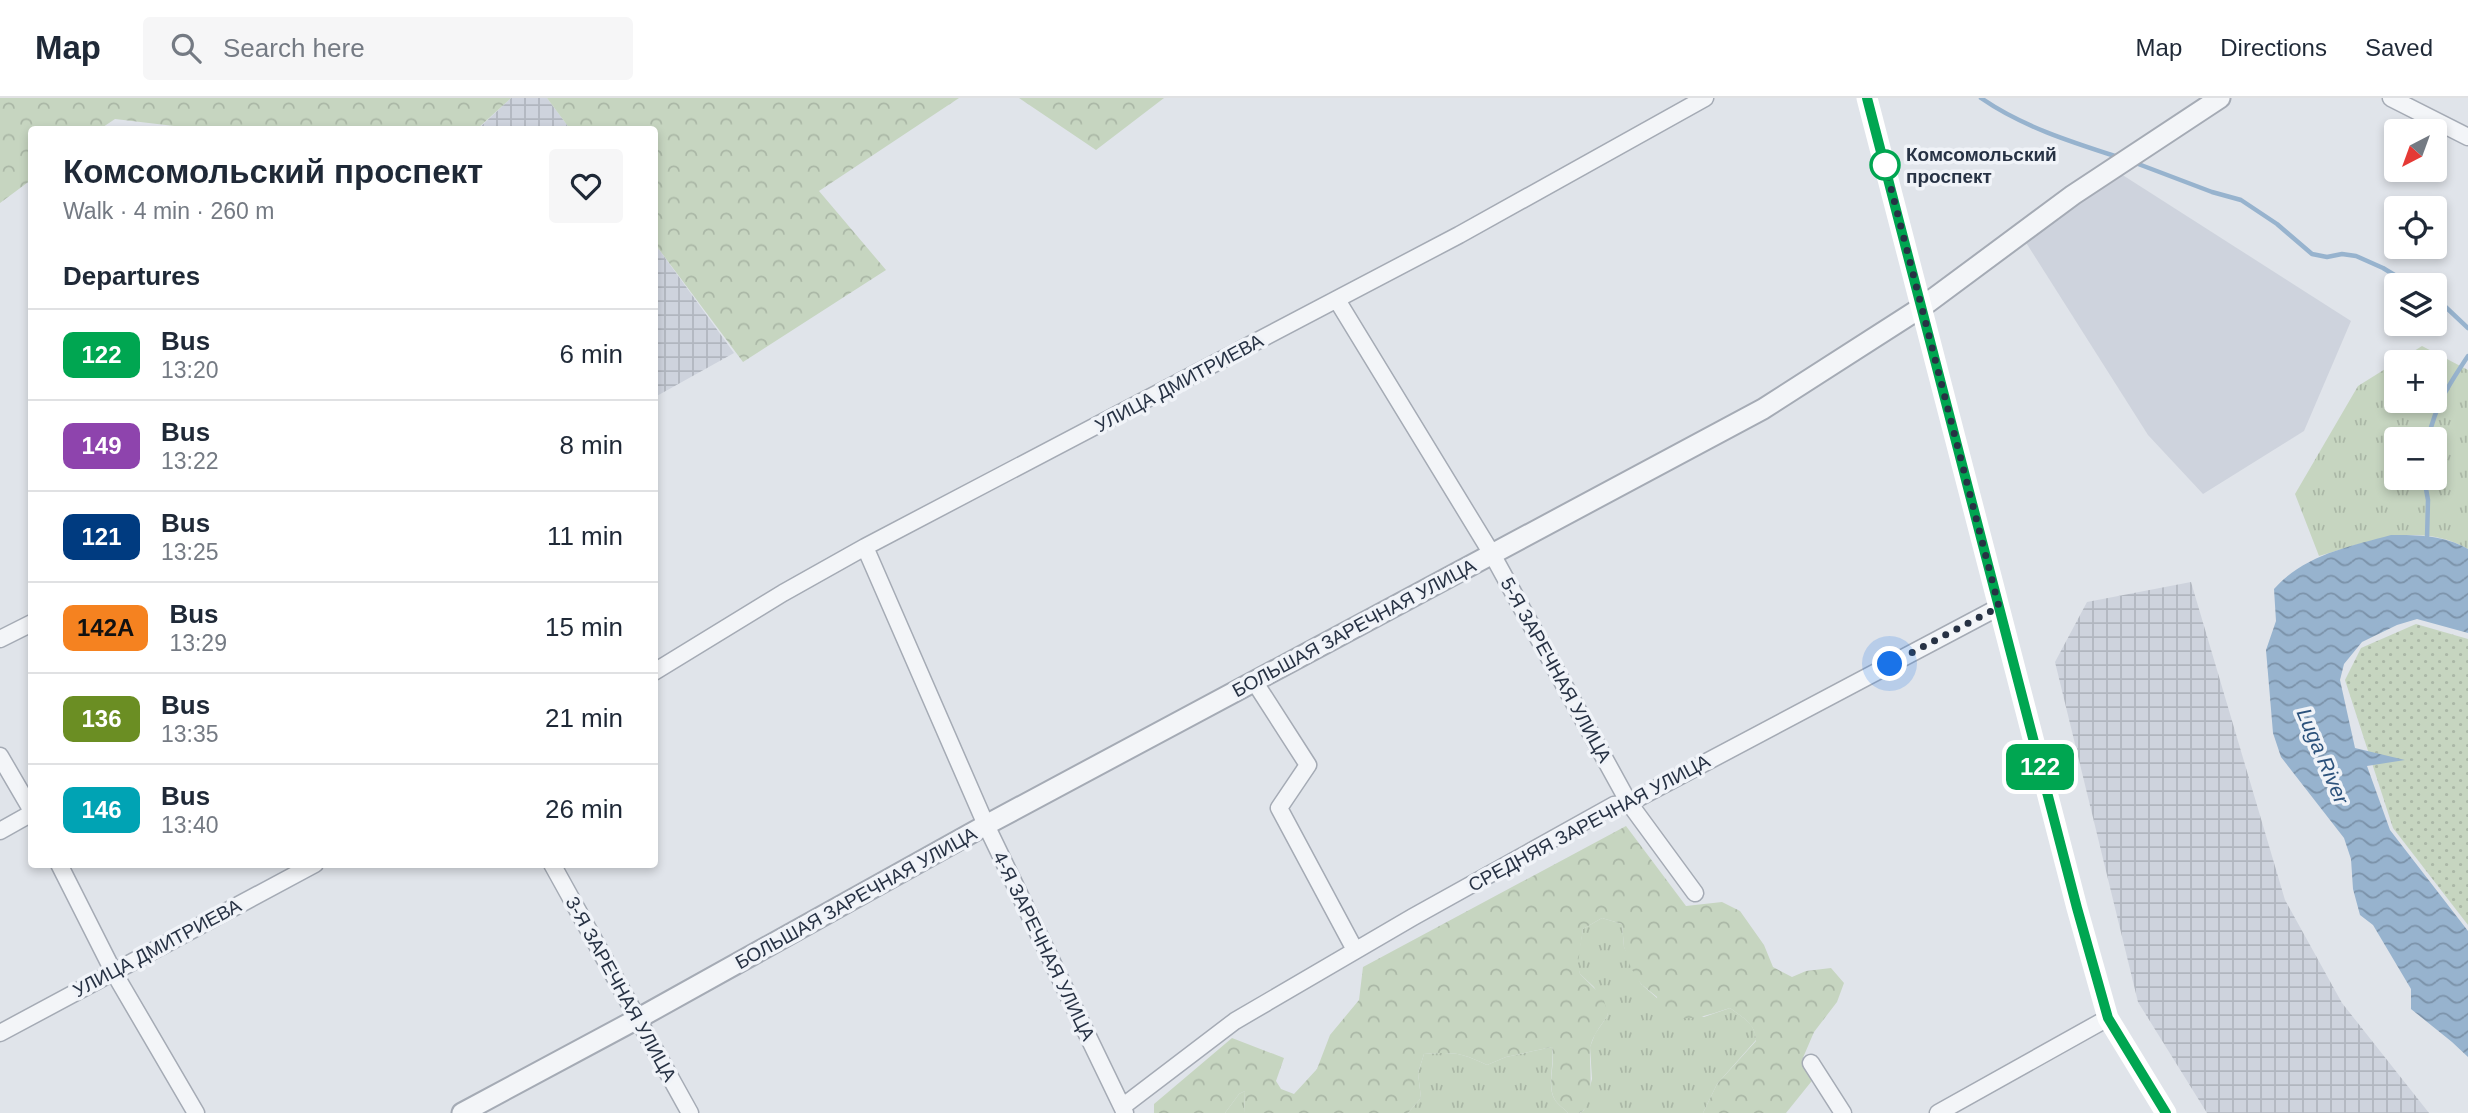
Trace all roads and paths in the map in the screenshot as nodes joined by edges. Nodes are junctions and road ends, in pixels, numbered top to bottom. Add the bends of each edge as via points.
1 (1705, 98) edge
2 (1867, 98) edge
3 (2220, 98) edge
4 (2392, 98) edge
5 (2468, 137) edge
6 (1337, 300) junction
7 (1922, 307) junction
8 (865, 547) junction
9 (1492, 554) junction
10 (1999, 607) junction
11 (28, 625) edge
12 (0, 639) edge
13 (658, 670) edge
14 (1254, 681) junction
15 (0, 756) edge
16 (1629, 803) junction
17 (28, 805) edge
18 (28, 814) edge
19 (986, 825) junction
20 (0, 831) edge
21 (61, 868) edge
22 (307, 868) edge
23 (554, 868) edge
24 (1695, 893) dead end
25 (1355, 950) junction
26 (113, 971) junction
27 (639, 1018) junction
28 (2108, 1018) junction
29 (0, 1033) edge
30 (1811, 1063) dead end
31 (1123, 1110) edge
32 (195, 1113) edge
33 (462, 1113) edge
34 (690, 1113) edge
35 (1843, 1113) edge
36 (1938, 1113) edge
37 (2166, 1113) edge

1 - 6 street, УЛИЦА ДМИТРИЕВА
2 - 7 main road
3 - 7 street, БОЛЬШАЯ ЗАРЕЧНАЯ УЛИЦА via 2073,195
4 - 5 street
6 - 8 street, УЛИЦА ДМИТРИЕВА
6 - 9 street, 5-Я ЗАРЕЧНАЯ УЛИЦА
7 - 9 street, БОЛЬШАЯ ЗАРЕЧНАЯ УЛИЦА via 1763,409
7 - 10 main road
8 - 13 street, УЛИЦА ДМИТРИЕВА
8 - 19 street, 4-Я ЗАРЕЧНАЯ УЛИЦА
9 - 14 street, БОЛЬШАЯ ЗАРЕЧНАЯ УЛИЦА
9 - 16 street, 5-Я ЗАРЕЧНАЯ УЛИЦА
10 - 16 street, СРЕДНЯЯ ЗАРЕЧНАЯ УЛИЦА
10 - 28 main road
11 - 12 street
14 - 19 street, БОЛЬШАЯ ЗАРЕЧНАЯ УЛИЦА
14 - 25 street via 1308,765 1279,808
15 - 17 street
16 - 24 street, 5-Я ЗАРЕЧНАЯ УЛИЦА
16 - 25 street, СРЕДНЯЯ ЗАРЕЧНАЯ УЛИЦА via 1614,805
18 - 20 street
19 - 27 street, БОЛЬШАЯ ЗАРЕЧНАЯ УЛИЦА
19 - 31 street, 4-Я ЗАРЕЧНАЯ УЛИЦА
21 - 26 street
22 - 26 street, УЛИЦА ДМИТРИЕВА
23 - 27 street, 3-Я ЗАРЕЧНАЯ УЛИЦА
25 - 31 street, СРЕДНЯЯ ЗАРЕЧНАЯ УЛИЦА via 1235,1021
26 - 29 street, УЛИЦА ДМИТРИЕВА
26 - 32 street
27 - 33 street, БОЛЬШАЯ ЗАРЕЧНАЯ УЛИЦА
27 - 34 street, 3-Я ЗАРЕЧНАЯ УЛИЦА
28 - 36 street
28 - 37 main road
30 - 35 street

